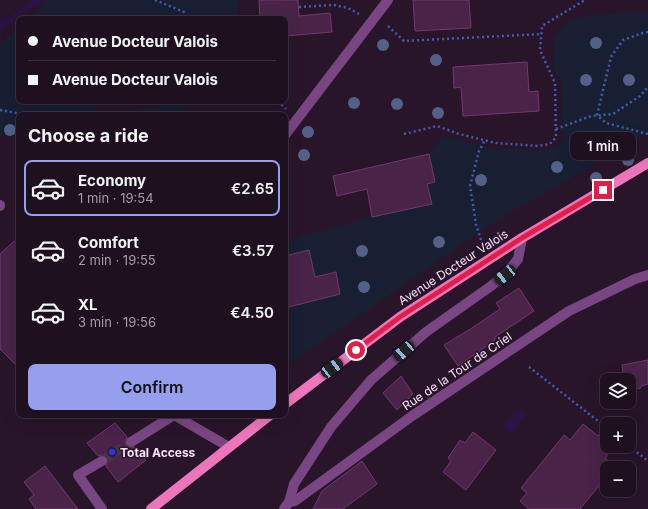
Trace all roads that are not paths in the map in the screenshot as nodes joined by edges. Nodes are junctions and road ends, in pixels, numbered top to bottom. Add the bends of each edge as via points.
1 (388, 0) edge
2 (288, 130) edge
3 (647, 164) edge
4 (522, 238) junction
5 (648, 275) edge
6 (288, 402) edge
7 (169, 418) edge
8 (179, 418) edge
9 (266, 418) edge
10 (131, 442) tunnel mouth
11 (229, 447) junction
12 (102, 461) tunnel mouth
13 (286, 506) edge
14 (102, 509) edge
15 (151, 509) edge

1 - 2 street
3 - 4 main road, Avenue Docteur Valois
4 - 6 main road, Avenue Docteur Valois via 400,317
4 - 13 street via 518,259 505,275 426,332 371,380 331,427 294,484
5 - 13 street, Rue de la Tour de Criel via 569,311 412,416
7 - 10 street
8 - 11 street
9 - 11 main road
11 - 15 main road
12 - 14 street via 78,475

